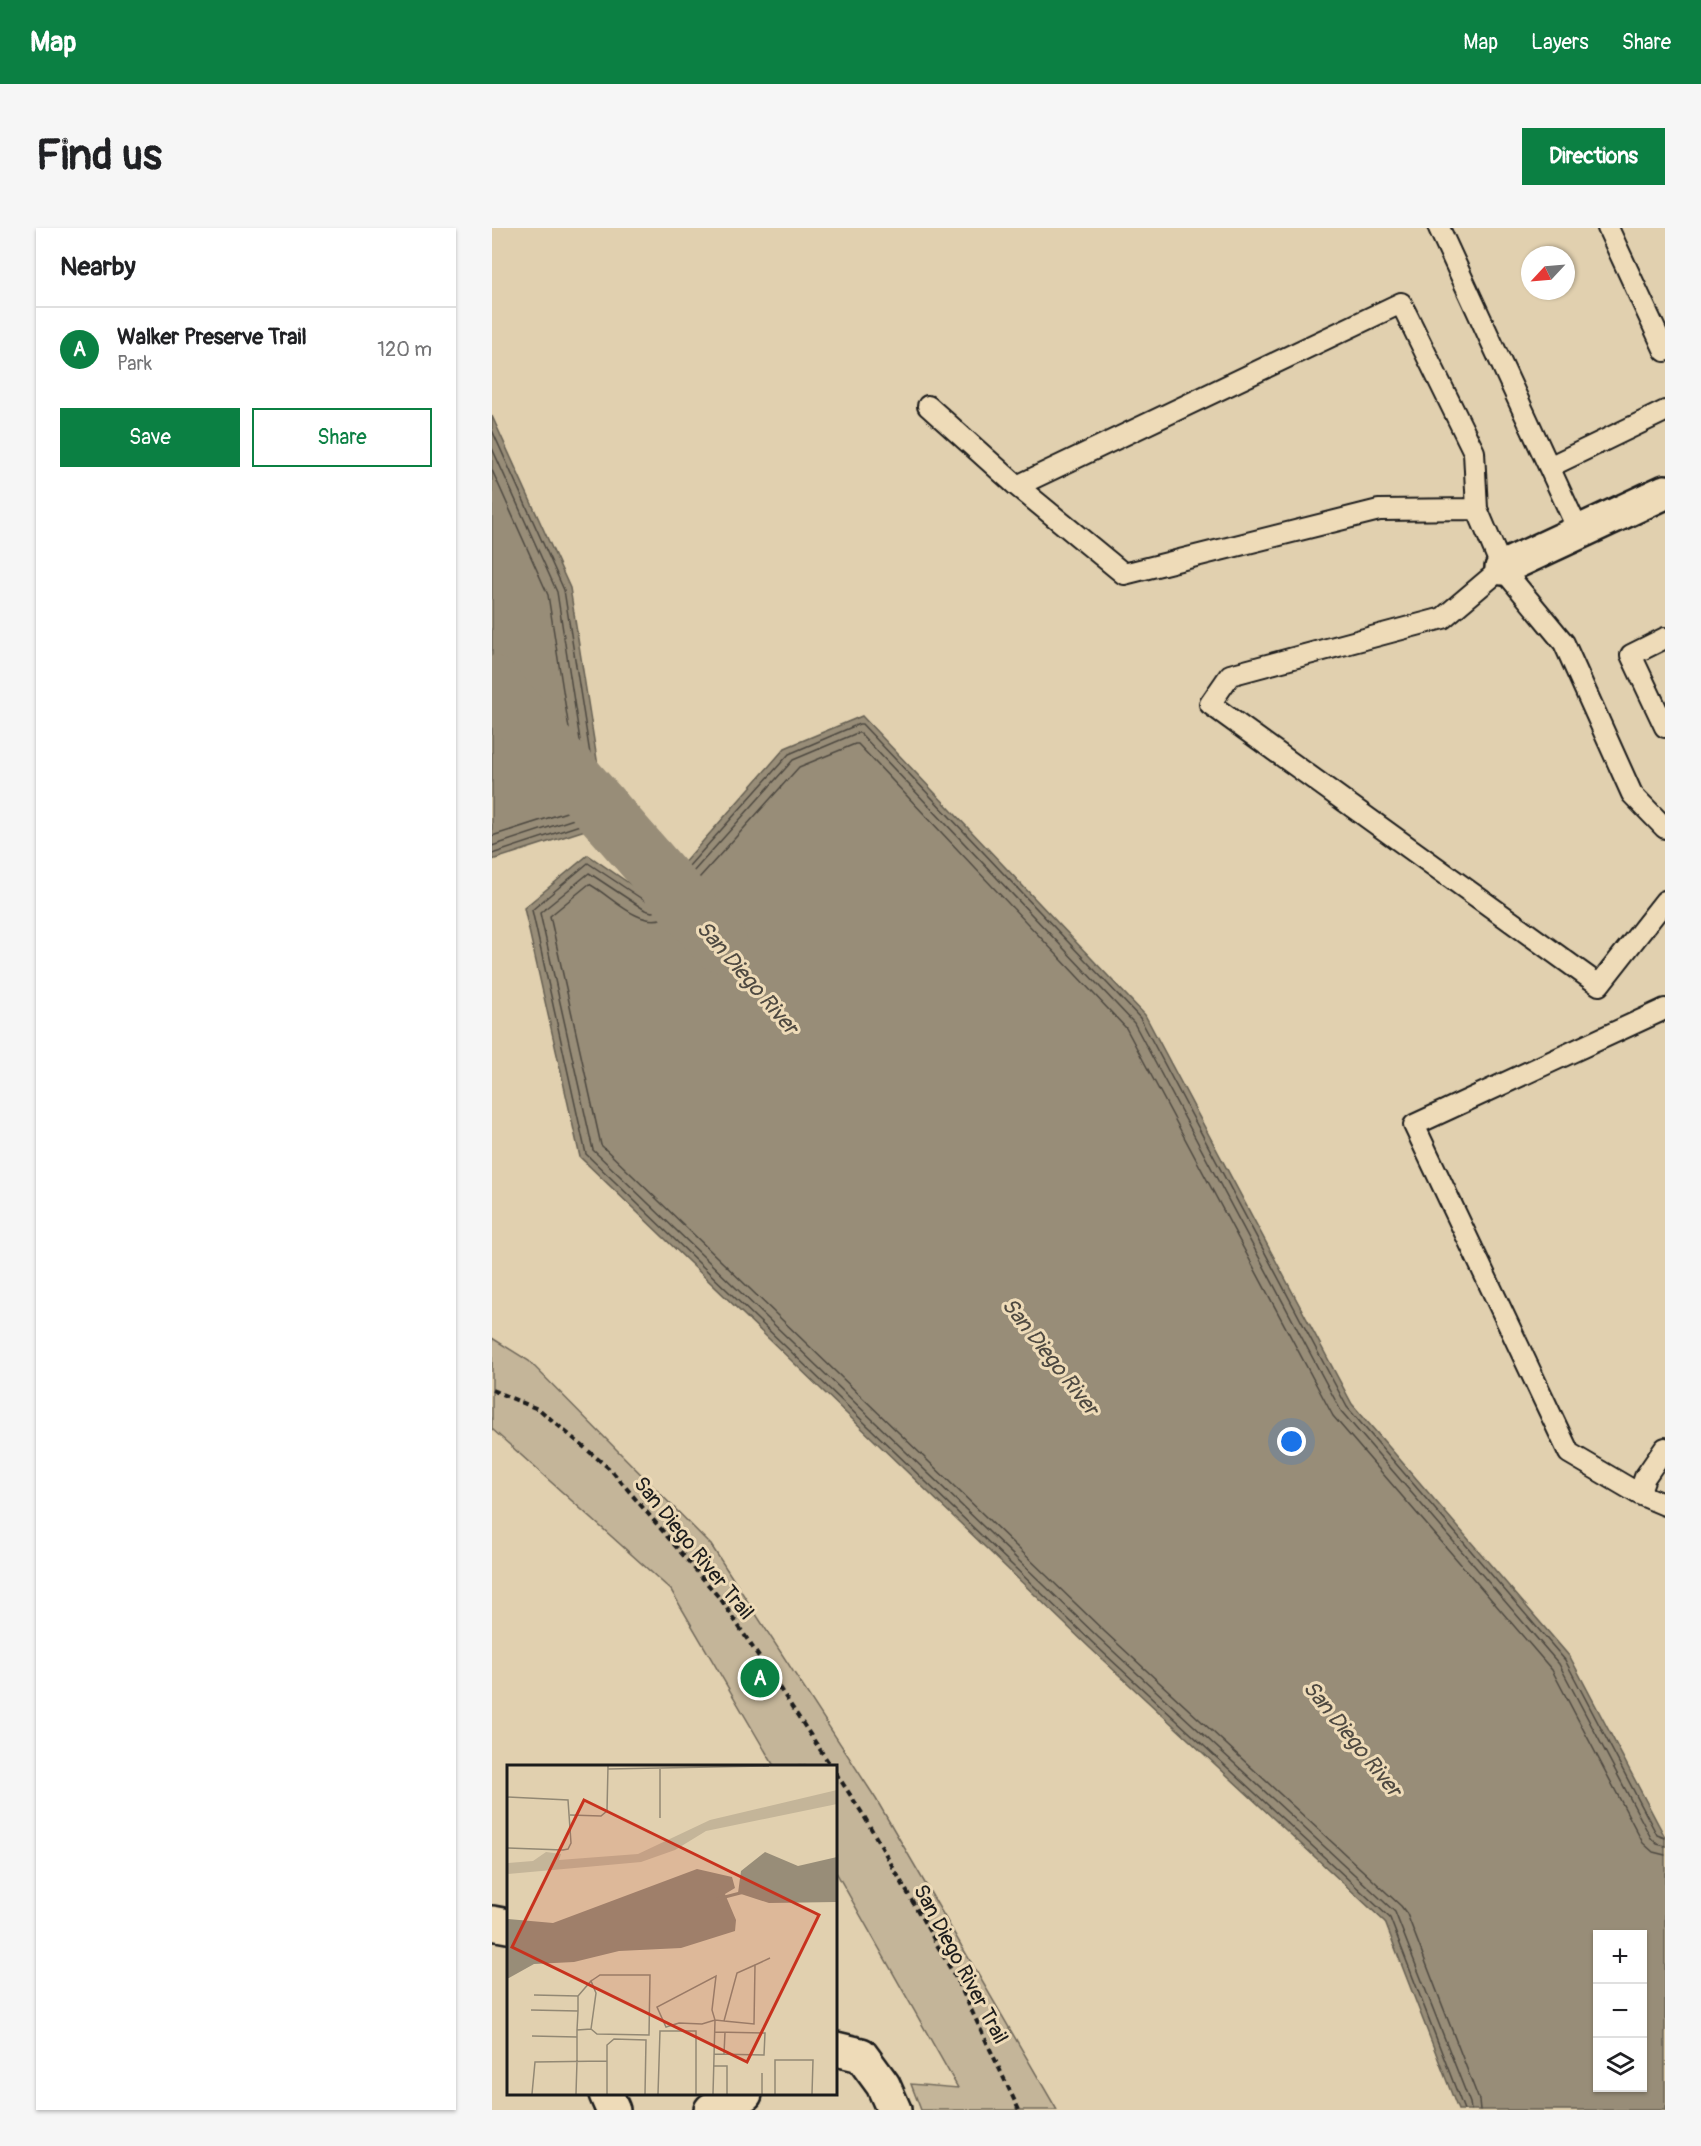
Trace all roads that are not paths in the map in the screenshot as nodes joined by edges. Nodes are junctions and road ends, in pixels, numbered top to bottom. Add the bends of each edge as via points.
1 (1439, 228) edge
2 (1608, 228) edge
3 (1665, 351) edge
4 (928, 406) dead end
5 (1665, 411) edge
6 (1549, 466) junction
7 (1017, 486) junction
8 (1665, 492) edge
9 (1477, 508) junction
10 (1579, 532) junction
11 (1502, 568) junction
12 (1665, 638) edge
13 (1665, 727) edge
14 (1665, 828) edge
15 (1665, 901) edge
16 (1665, 1009) edge
17 (1665, 1448) edge
18 (1639, 1494) junction
19 (1665, 1504) edge
20 (492, 1923) edge
21 (507, 1926) edge
22 (837, 2049) edge
23 (606, 2095) edge
24 (744, 2095) edge
25 (888, 2098) edge
26 (613, 2110) edge
27 (711, 2110) edge

1 - 6 lane
2 - 3 lane
4 - 7 lane
5 - 6 lane
6 - 10 lane
7 - 9 lane via 1124,574 1379,510
7 - 9 lane via 1401,303 1474,452
8 - 10 street
9 - 11 lane
10 - 11 street
11 - 14 lane via 1564,643 1632,794
11 - 15 lane via 1443,618 1230,675 1209,704 1599,986
12 - 13 lane via 1631,655
16 - 18 lane via 1414,1125 1569,1453
17 - 18 lane via 1645,1477
18 - 19 lane
20 - 21 street
22 - 25 street via 861,2055
23 - 26 street
24 - 27 street

